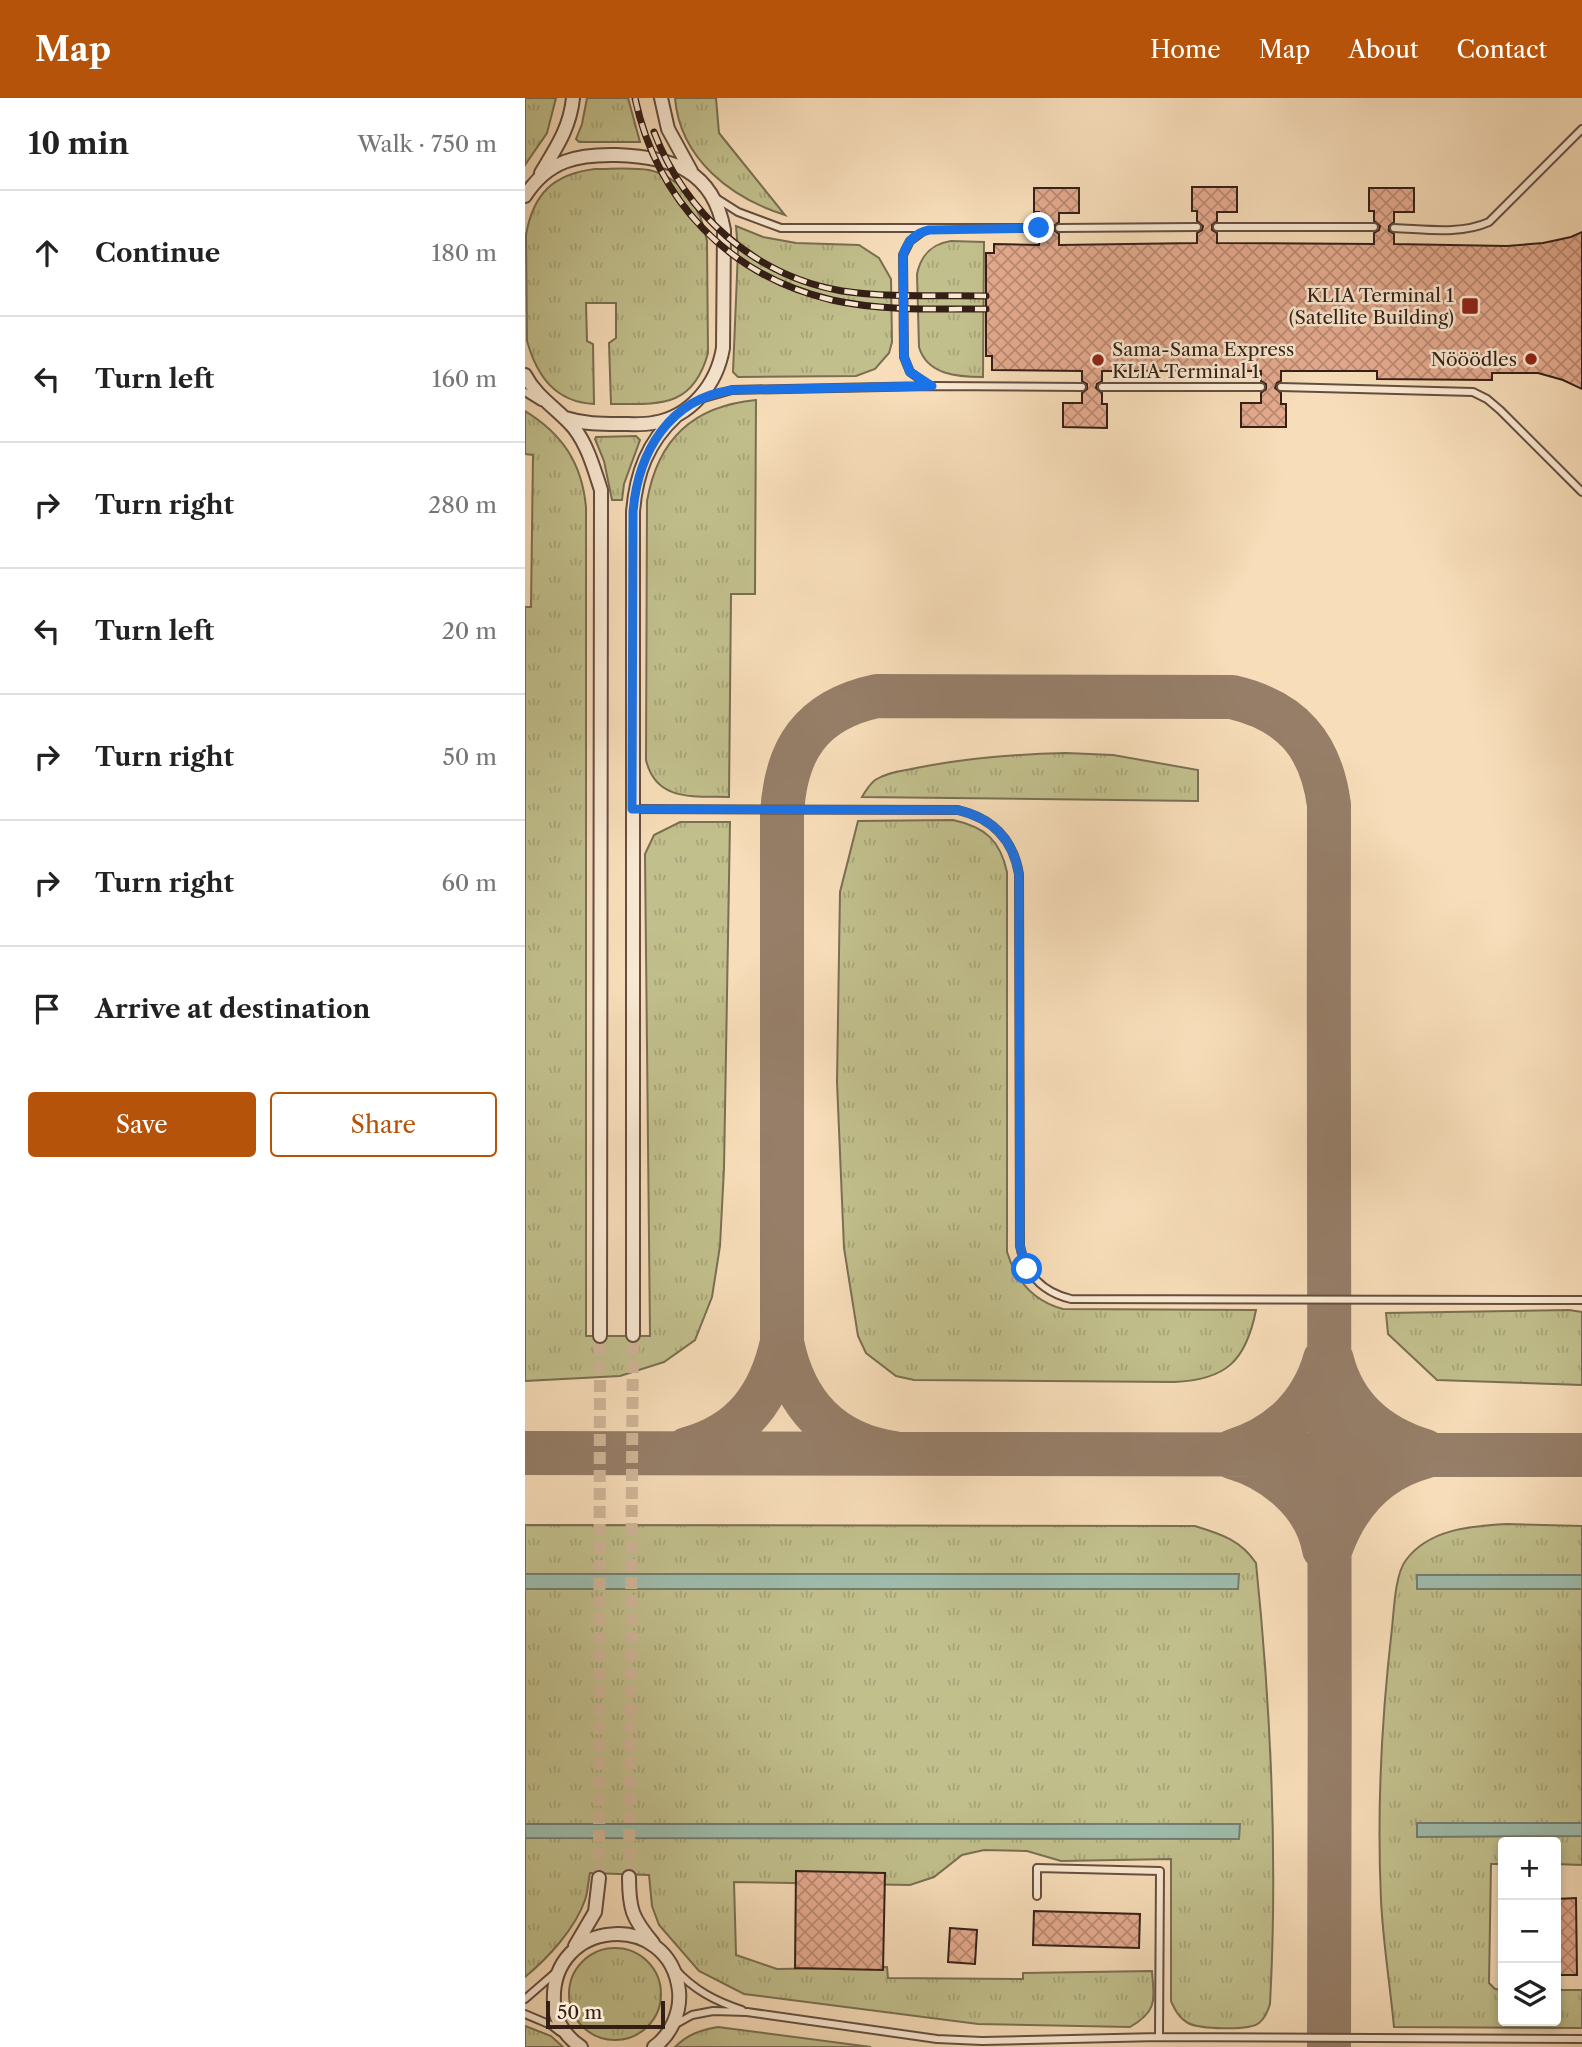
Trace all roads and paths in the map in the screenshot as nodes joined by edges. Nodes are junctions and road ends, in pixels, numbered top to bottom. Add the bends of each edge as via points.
1 (573, 98) edge
2 (661, 98) edge
3 (1582, 130) edge
4 (695, 176) junction
5 (535, 182) junction
6 (710, 192) junction
7 (526, 195) edge
8 (1197, 227) dead end
9 (1217, 227) dead end
10 (1039, 228) dead end
11 (1059, 228) dead end
12 (1374, 228) dead end
13 (1394, 228) dead end
14 (929, 230) junction
15 (525, 375) edge
16 (932, 386) junction
17 (1082, 387) dead end
18 (1102, 387) dead end
19 (1261, 387) dead end
20 (1281, 387) dead end
21 (525, 392) edge
22 (693, 404) junction
23 (557, 412) junction
24 (676, 416) junction
25 (1582, 492) edge
26 (632, 809) junction
27 (1582, 1300) edge
28 (633, 1335) tunnel mouth
29 (600, 1336) tunnel mouth
30 (629, 1877) tunnel mouth
31 (599, 1878) tunnel mouth
32 (1037, 1896) dead end
33 (573, 1950) junction
34 (660, 1950) junction
35 (670, 1963) junction
36 (558, 1970) junction
37 (525, 1999) edge
38 (747, 2012) junction
39 (525, 2014) edge
40 (1159, 2038) junction
41 (1582, 2039) edge
42 (658, 2043) edge
43 (577, 2045) edge

1 - 5 street via 565,132
2 - 4 street via 668,129
3 - 13 lane via 1489,222 1462,229
4 - 5 street via 659,158 591,154 561,162
4 - 6 street
5 - 7 street
6 - 14 lane via 738,212 781,228
6 - 22 street via 724,230 723,348 711,385
8 - 11 lane
9 - 12 lane
10 - 14 lane
14 - 16 lane via 913,238 903,255 904,357 910,372
15 - 23 street
16 - 17 lane
16 - 22 lane via 732,390
18 - 19 lane
20 - 25 lane via 1472,392 1500,410
21 - 23 lane
22 - 24 street
23 - 24 street via 587,424 651,424
23 - 29 street via 575,429 601,490
24 - 26 street via 648,450 635,494
26 - 27 lane via 958,810 983,818 1003,834 1019,874 1020,1246 1033,1279 1058,1296
26 - 28 street
30 - 34 street via 632,1914
31 - 33 street via 595,1912
32 - 40 lane via 1037,1868 1160,1871
33 - 34 street via 588,1939 626,1933
33 - 36 street
34 - 35 street
35 - 38 lane via 714,2001
35 - 42 street via 680,2000 676,2018
36 - 37 lane
36 - 43 street via 555,2010 562,2029
38 - 40 lane via 937,2039
38 - 42 lane via 692,2015 677,2022
39 - 43 lane via 551,2025
40 - 41 lane

